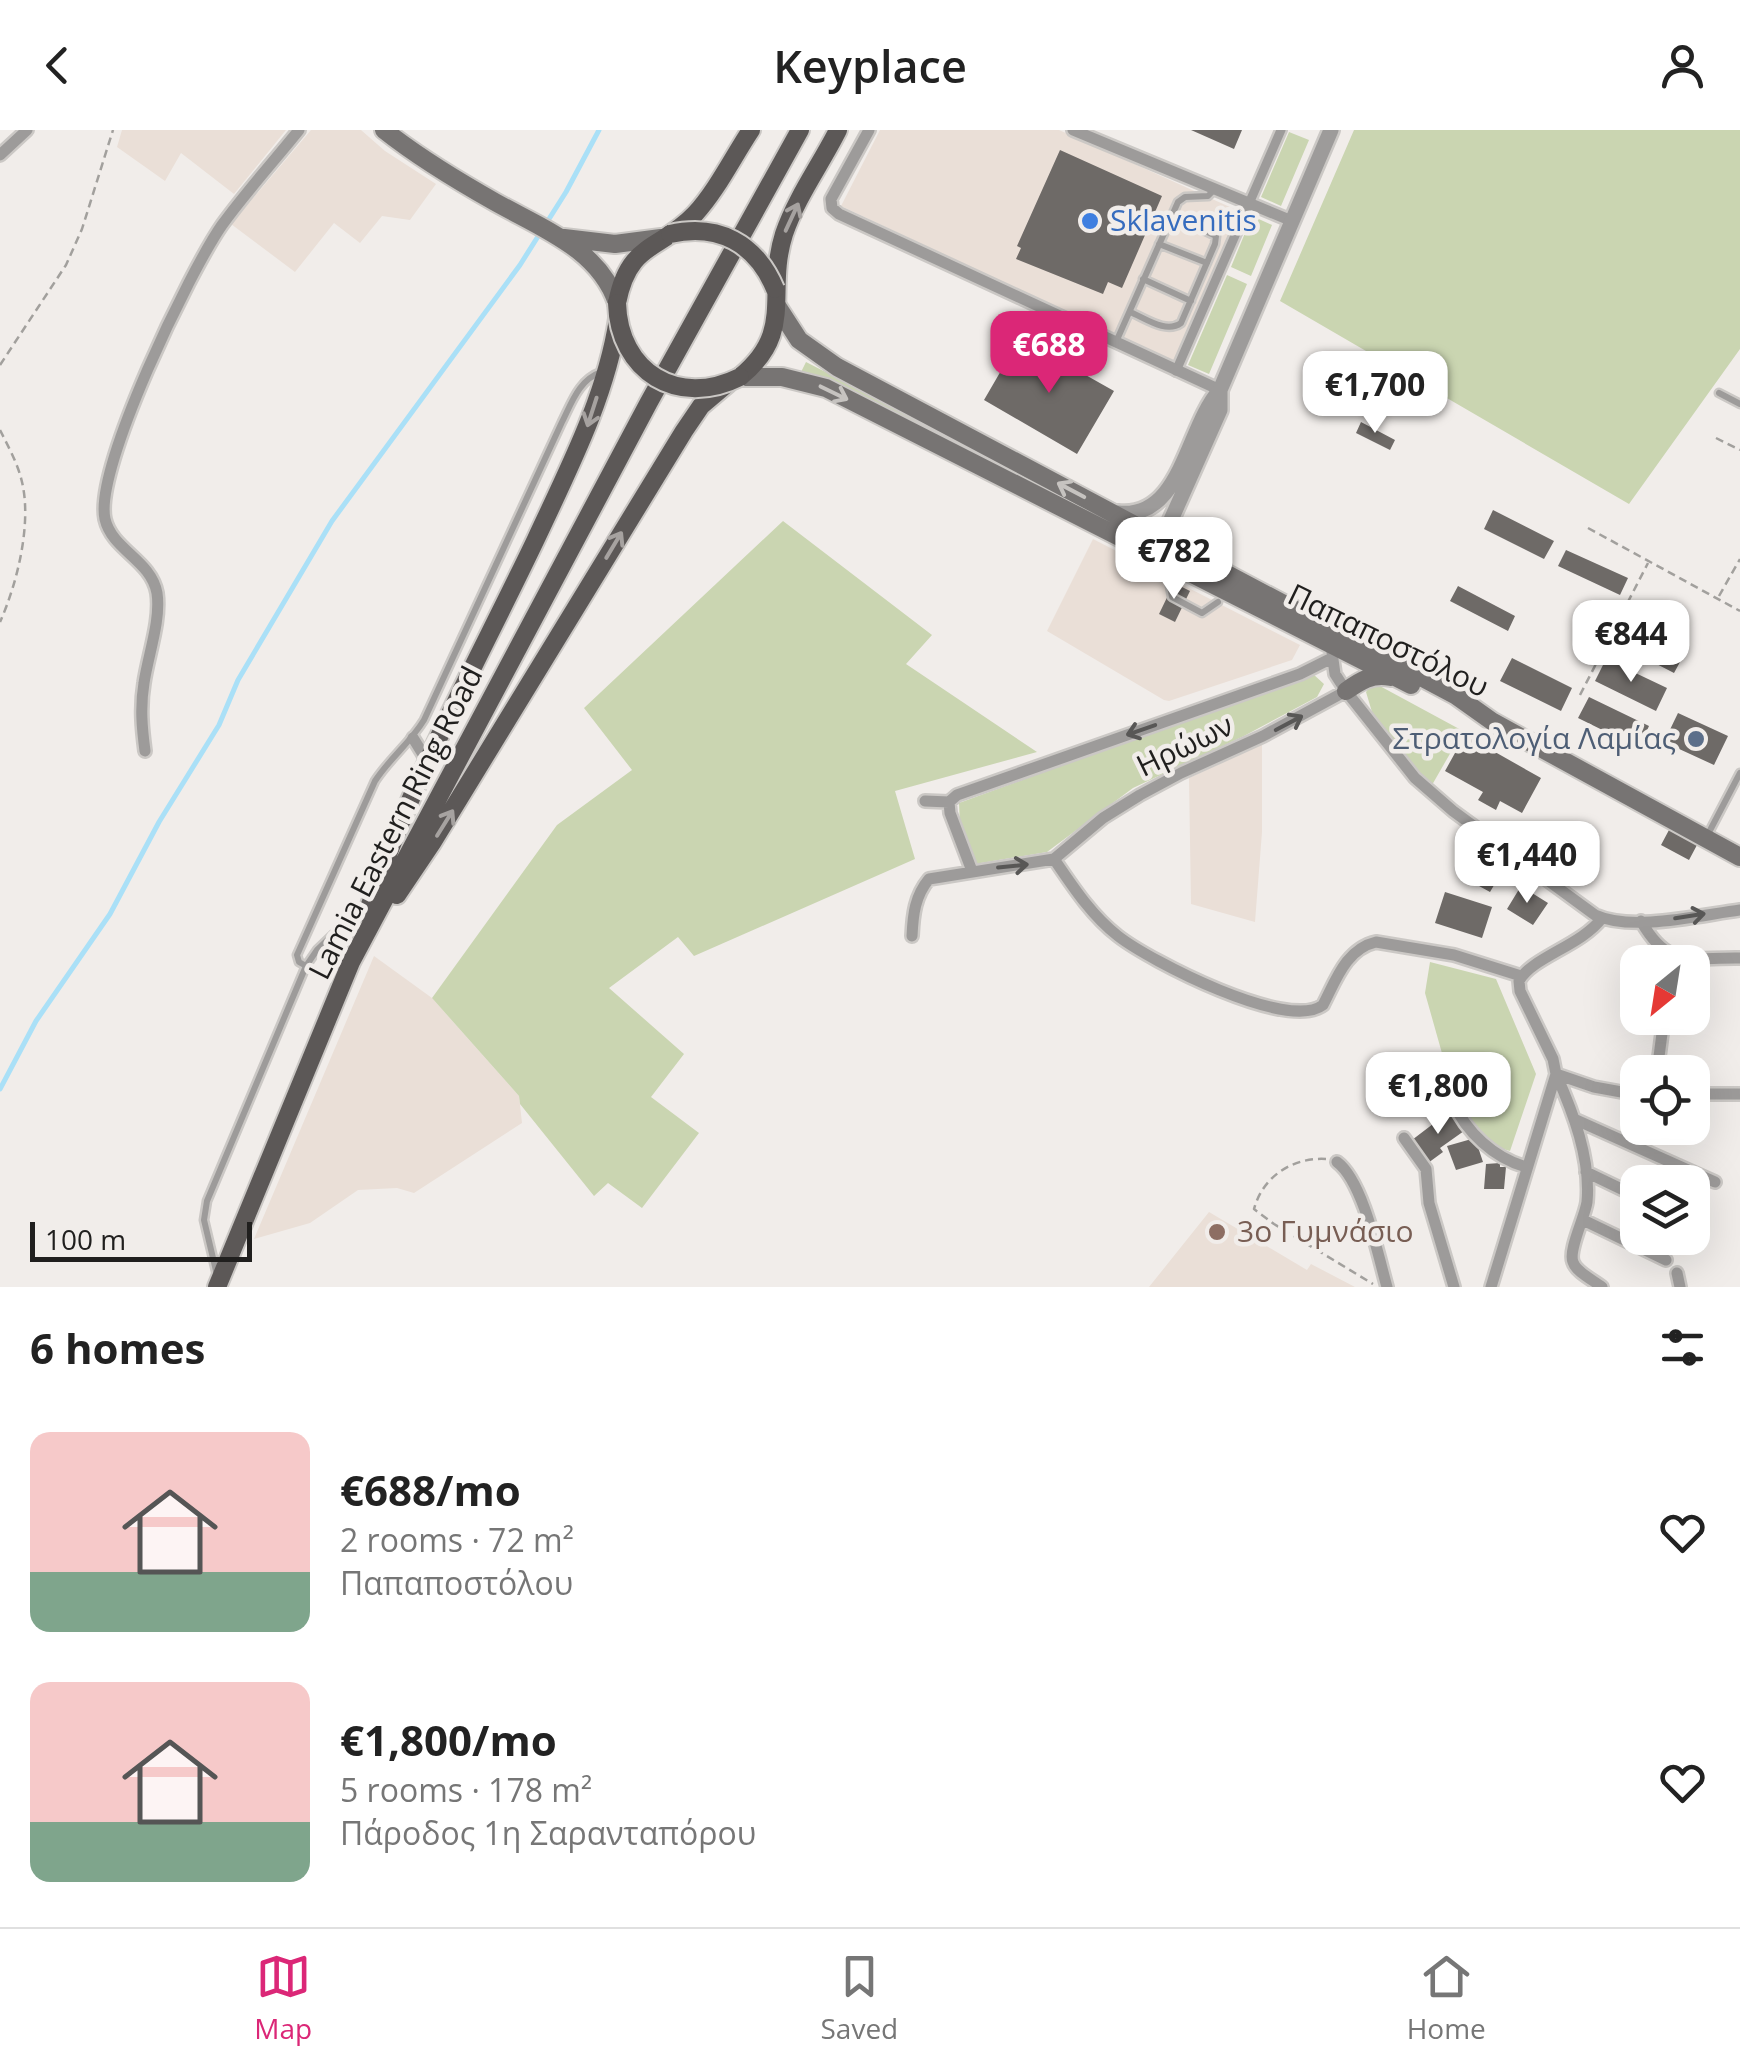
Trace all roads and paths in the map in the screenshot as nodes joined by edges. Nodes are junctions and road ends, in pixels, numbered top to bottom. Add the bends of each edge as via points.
1 (27, 130) edge
2 (112, 130) edge
3 (299, 130) edge
4 (384, 130) edge
5 (751, 130) edge
6 (800, 130) edge
7 (838, 130) edge
8 (869, 130) edge
9 (1073, 130) edge
10 (1281, 130) edge
11 (1332, 130) edge
12 (1094, 134) edge
13 (0, 155) edge
14 (1214, 190) junction
15 (1248, 204) junction
16 (1172, 215) junction
17 (1292, 222) junction
18 (559, 236) junction
19 (666, 236) junction
20 (1159, 244) junction
21 (1207, 263) junction
22 (1143, 280) junction
23 (776, 297) junction
24 (1190, 300) junction
25 (617, 311) junction
26 (1130, 312) junction
27 (1116, 343) junction
28 (0, 366) edge
29 (606, 370) junction
30 (1176, 371) junction
31 (733, 380) junction
32 (1220, 390) junction
33 (1719, 393) dead end
34 (1740, 404) edge
35 (0, 430) edge
36 (1716, 438) dead end
37 (1740, 450) edge
38 (1113, 513) junction
39 (1588, 528) dead end
40 (1155, 545) junction
41 (1649, 560) junction
42 (1740, 560) edge
43 (1168, 574) dead end
44 (1719, 598) junction
45 (1218, 602) dead end
46 (1740, 611) edge
47 (0, 622) edge
48 (1333, 646) junction
49 (1398, 678) junction
50 (1346, 691) junction
51 (1580, 695) dead end
52 (1494, 722) junction
53 (413, 738) junction
54 (144, 752) dead end
55 (428, 764) junction
56 (1740, 773) edge
57 (925, 802) dead end
58 (949, 802) junction
59 (1706, 838) junction
60 (1740, 857) edge
61 (1054, 859) junction
62 (972, 871) junction
63 (376, 885) junction
64 (1740, 910) edge
65 (1602, 918) junction
66 (1640, 921) junction
67 (912, 936) dead end
68 (1657, 945) edge
69 (1710, 958) edge
70 (1740, 958) edge
71 (352, 962) junction
72 (306, 966) junction
73 (1521, 976) junction
74 (1556, 1074) junction
75 (1620, 1092) edge
76 (1710, 1094) edge
77 (1740, 1094) edge
78 (1453, 1102) dead end
79 (1574, 1119) junction
80 (1404, 1138) dead end
81 (1337, 1162) joint
82 (1526, 1168) junction
83 (1586, 1172) junction
84 (1715, 1182) dead end
85 (1620, 1188) edge
86 (1583, 1220) junction
87 (1666, 1260) dead end
88 (1677, 1273) dead end
89 (218, 1285) edge
90 (1378, 1287) edge
91 (1387, 1287) edge
92 (1454, 1287) edge
93 (1490, 1287) edge
94 (1602, 1287) edge
95 (1680, 1287) edge

1 - 13 street
2 - 28 path via 66,265
3 - 54 street via 202,257 109,472 108,528 144,566 157,596 141,711
4 - 18 main road via 458,181
5 - 19 main road via 702,204
6 - 71 main road, Lamia Eastern Ring Road
23 -> 7 main road via 786,230
8 - 27 street via 832,208
9 - 12 street
10 - 15 street
11 - 17 street
12 - 14 street
14 - 15 street
14 - 16 lane via 1185,197
15 - 17 street
15 - 30 street
16 - 20 lane
16 - 21 lane via 1216,236
17 - 32 street
18 - 19 main road via 615,244
18 - 25 main road via 600,270
19 - 23 main road, bridge via 707,230 742,244 768,271
19 - 25 main road via 626,271
20 - 21 lane
20 - 22 lane
21 - 24 lane
22 - 24 lane
22 - 26 lane
23 - 31 main road via 768,346
38 -> 23 main road, Παπαποστόλου via 818,355 799,340
24 - 26 lane via 1176,328
25 - 29 main road
25 - 31 main road, bridge via 628,349 650,374 695,389
26 - 27 lane
27 - 30 street
29 - 53 lane via 582,384
29 -> 55 main road via 582,442
30 - 32 street
31 -> 40 main road, Παπαποστόλου via 782,376 816,384 1044,498
71 -> 31 main road via 684,431 701,406
32 - 38 street via 1162,499 1134,515
32 - 40 street via 1220,410
33 - 34 lane
35 - 47 path via 22,484 24,508 16,581
36 - 37 path
38 - 40 main road, Παπαποστόλου
39 - 41 path
40 - 48 main road, Παπαποστόλου
41 - 44 path
41 - 51 path
42 - 44 path
43 - 45 lane via 1172,597 1202,612
44 - 46 path
48 - 49 main road, Παπαποστόλου
48 - 50 street
48 - 52 main road, Παπαποστόλου via 1455,695
48 -> 58 street via 1300,674
49 - 50 main road via 1374,676
49 - 52 main road, Παπαποστόλου
61 -> 50 street, Ηρώων via 1140,795
50 - 65 street via 1432,794
52 - 59 main road, Παπαποστόλου
53 - 55 street
53 - 72 lane via 376,780 297,955
55 - 63 main road
56 - 59 lane
57 - 58 street
58 - 62 street
59 - 60 main road, Παπαποστόλου
62 -> 61 street
61 - 73 street via 1099,920 1151,960 1288,1010 1322,1005 1348,958 1376,942
62 - 67 street via 930,879 913,910
63 - 71 main road
63 - 72 lane
66 -> 64 street
65 - 66 street
65 - 73 street
66 - 68 street
69 - 70 street
71 - 89 main road, Lamia Eastern Ring Road
72 - 89 lane via 207,1201 204,1220
73 - 74 street via 1520,991
74 - 75 street
74 - 79 street
74 - 82 street
76 - 77 street
78 - 82 street via 1494,1153
79 - 83 street
79 - 84 street
80 - 92 street via 1426,1169 1429,1204
81 - 90 path via 1307,1158 1287,1166 1264,1187 1254,1209
81 - 91 street via 1362,1206
82 - 93 street
83 - 85 street
83 - 86 street
86 - 87 street
86 - 94 street via 1573,1262
88 - 95 street

